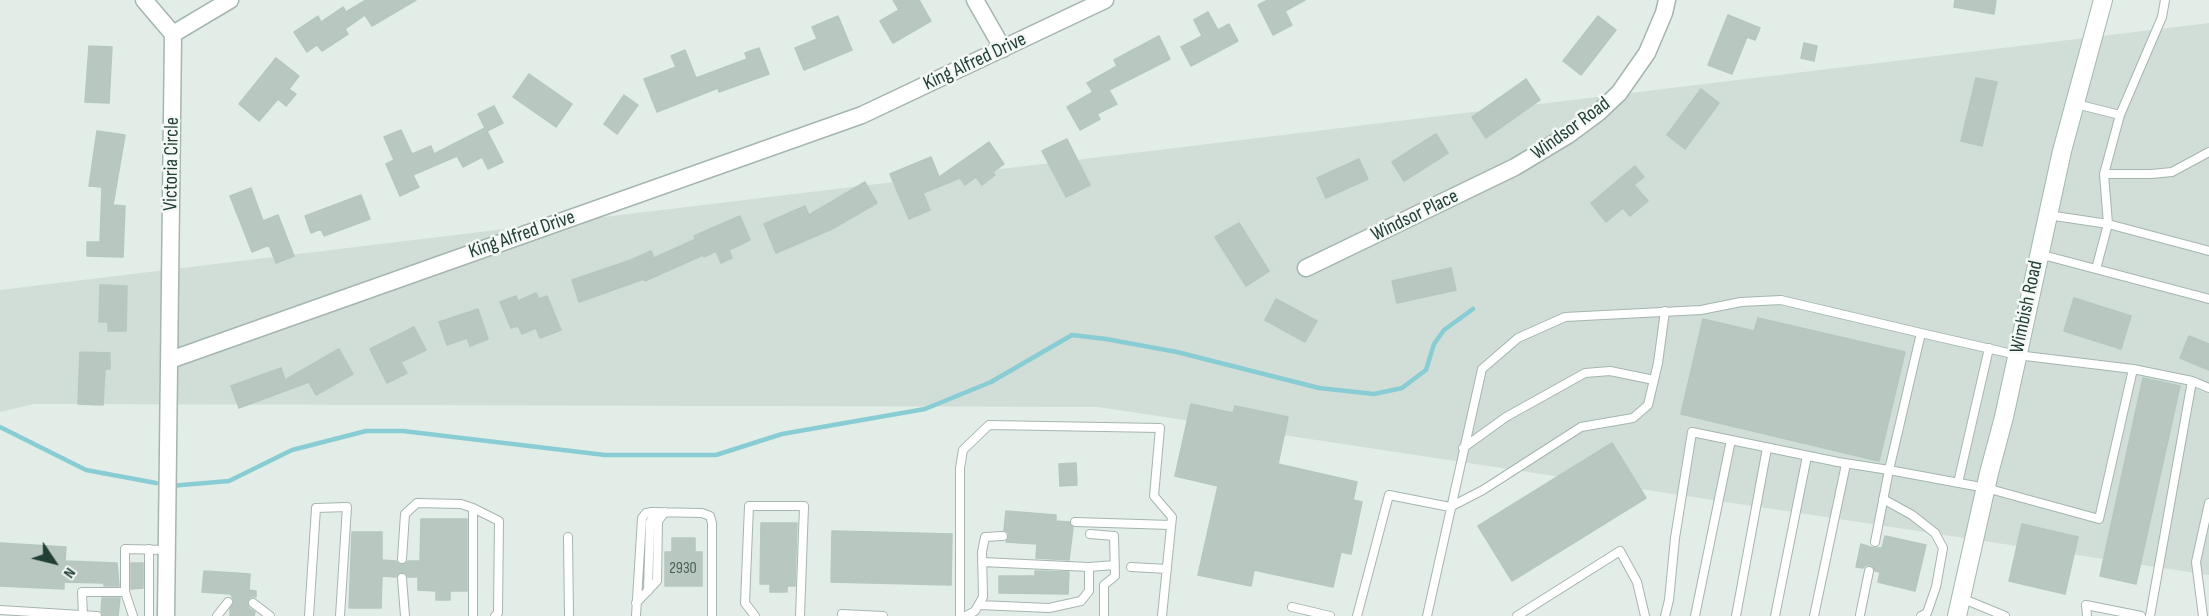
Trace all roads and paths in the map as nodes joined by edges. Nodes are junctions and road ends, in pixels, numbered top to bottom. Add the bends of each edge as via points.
1 (144, 0) edge
2 (230, 0) edge
3 (975, 0) edge
4 (1105, 0) edge
5 (1667, 0) edge
6 (2103, 0) edge
7 (2165, 0) edge
8 (173, 34) junction
9 (1002, 49) junction
10 (2076, 104) junction
11 (2120, 115) junction
12 (2209, 152) edge
13 (1523, 162) joint
14 (2104, 174) junction
15 (2048, 215) junction
16 (2108, 224) junction
17 (2209, 251) edge
18 (2039, 254) junction
19 (1306, 268) dead end
20 (2096, 269) junction
21 (2209, 299) edge
22 (1665, 311) junction
23 (1921, 333) junction
24 (1989, 348) junction
25 (2017, 355) junction
26 (170, 360) junction
27 (2133, 369) junction
28 (1654, 380) junction
29 (2192, 381) junction
30 (2209, 388) edge
31 (1731, 440) junction
32 (1463, 448) junction
33 (1767, 448) junction
34 (1807, 456) junction
35 (1846, 464) junction
36 (1889, 470) junction
37 (1959, 483) junction
38 (1986, 488) junction
39 (1883, 499) junction
40 (2209, 503) edge
41 (1450, 507) junction
42 (473, 508) junction
43 (656, 512) junction
44 (666, 512) junction
45 (1075, 522) dead end
46 (1171, 525) junction
47 (1090, 534) dead end
48 (1003, 536) dead end
49 (568, 537) dead end
50 (1875, 542) dead end
51 (149, 549) junction
52 (168, 550) junction
53 (402, 559) dead end
54 (982, 562) junction
55 (1115, 565) junction
56 (1089, 567) junction
57 (1131, 567) dead end
58 (1167, 569) junction
59 (1869, 572) dead end
60 (402, 578) dead end
61 (125, 592) junction
62 (648, 592) junction
63 (228, 602) dead end
64 (253, 603) dead end
65 (636, 603) junction
66 (979, 605) junction
67 (1292, 607) dead end
68 (1959, 607) edge
69 (0, 610) edge
70 (11, 613) edge
71 (842, 614) dead end
72 (54, 615) edge
73 (270, 615) edge
74 (83, 616) edge
75 (97, 616) edge
76 (133, 616) edge
77 (149, 616) edge
78 (166, 616) edge
79 (217, 616) edge
80 (260, 616) edge
81 (309, 616) edge
82 (340, 616) edge
83 (405, 616) edge
84 (473, 616) edge
85 (495, 616) edge
86 (569, 616) edge
87 (636, 616) edge
88 (712, 616) edge
89 (755, 616) edge
90 (800, 616) edge
91 (883, 616) edge
92 (960, 616) edge
93 (966, 616) edge
94 (1104, 616) edge
95 (1162, 616) edge
96 (1330, 616) edge
97 (1357, 616) edge
98 (1426, 616) edge
99 (1517, 616) edge
100 (1645, 616) edge
101 (1665, 616) edge
102 (1695, 616) edge
103 (1736, 616) edge
104 (1774, 616) edge
105 (1814, 616) edge
106 (1860, 616) edge
107 (1921, 616) edge
108 (2005, 616) edge
109 (2087, 616) edge
110 (2141, 616) edge
111 (2150, 616) edge
112 (2203, 616) edge

1 - 8 street
2 - 8 street
3 - 9 street
4 - 9 street, King Alfred Drive
5 - 13 street, Windsor Road via 1647,53 1619,93 1568,135
6 - 10 street, Wimbish Road
7 - 11 lane via 2162,17
8 - 26 street, Victoria Circle
9 - 26 street, King Alfred Drive via 851,119
10 - 11 lane
10 - 15 street, Wimbish Road
11 - 14 lane
12 - 14 lane via 2172,172
13 - 19 street, Windsor Place
14 - 16 lane
15 - 16 lane
15 - 18 street, Wimbish Road
16 - 17 lane
16 - 20 lane
18 - 20 lane
18 - 25 street, Wimbish Road
20 - 21 lane
22 - 23 lane via 1781,300
22 - 28 lane
22 - 32 lane via 1565,317 1518,338 1482,369
23 - 24 lane
23 - 36 lane
24 - 25 lane
24 - 37 lane
25 - 27 lane
25 - 38 street, Wimbish Road
26 - 52 street
27 - 29 lane
27 - 38 lane via 2099,519
28 - 32 lane via 1610,371 1585,373 1506,417
28 - 41 lane via 1648,405 1633,418 1581,426 1484,490
29 - 30 lane
29 - 111 lane
31 - 33 lane
31 - 101 lane via 1692,432
31 - 102 lane
32 - 41 lane
33 - 34 lane
33 - 103 lane
34 - 35 lane
34 - 104 lane
35 - 36 lane
35 - 105 lane
36 - 37 lane
36 - 39 lane
37 - 38 lane
38 - 68 street, Wimbish Road
39 - 50 lane
39 - 107 lane via 1935,533 1943,548 1936,587 1927,613
40 - 112 lane via 2196,562
41 - 97 lane via 1389,495
41 - 98 lane
42 - 53 lane via 417,503 405,514
42 - 84 lane
42 - 85 lane via 499,521
43 - 44 lane
43 - 62 lane via 650,522
43 - 65 lane via 646,513 642,518
44 - 62 lane via 658,521 657,581
44 - 88 lane via 705,513 711,517
45 - 46 lane
46 - 58 lane
46 - 92 lane via 1173,516 1154,496 1160,428 988,425 963,450 960,468
47 - 55 lane via 1114,536
48 - 54 lane via 985,537
49 - 86 lane
51 - 52 lane
51 - 61 lane via 125,549
51 - 77 lane
52 - 78 street
54 - 56 lane
54 - 66 lane via 983,597
55 - 56 lane
55 - 94 lane via 1115,576 1104,585
56 - 66 lane via 1089,591 1081,601 1049,608
57 - 58 lane
58 - 95 lane
59 - 106 lane
60 - 83 lane
61 - 74 lane via 82,592
61 - 76 lane
62 - 65 lane
63 - 79 lane
64 - 73 lane
65 - 87 lane
66 - 93 lane
67 - 96 lane
68 - 108 lane
69 - 70 lane
70 - 72 lane
71 - 91 lane
72 - 74 lane
73 - 80 lane
74 - 75 lane
81 - 82 lane via 316,508 347,507
89 - 90 lane via 745,603 749,506 804,506
99 - 100 lane via 1620,551 1637,582
109 - 110 lane via 2086,605

